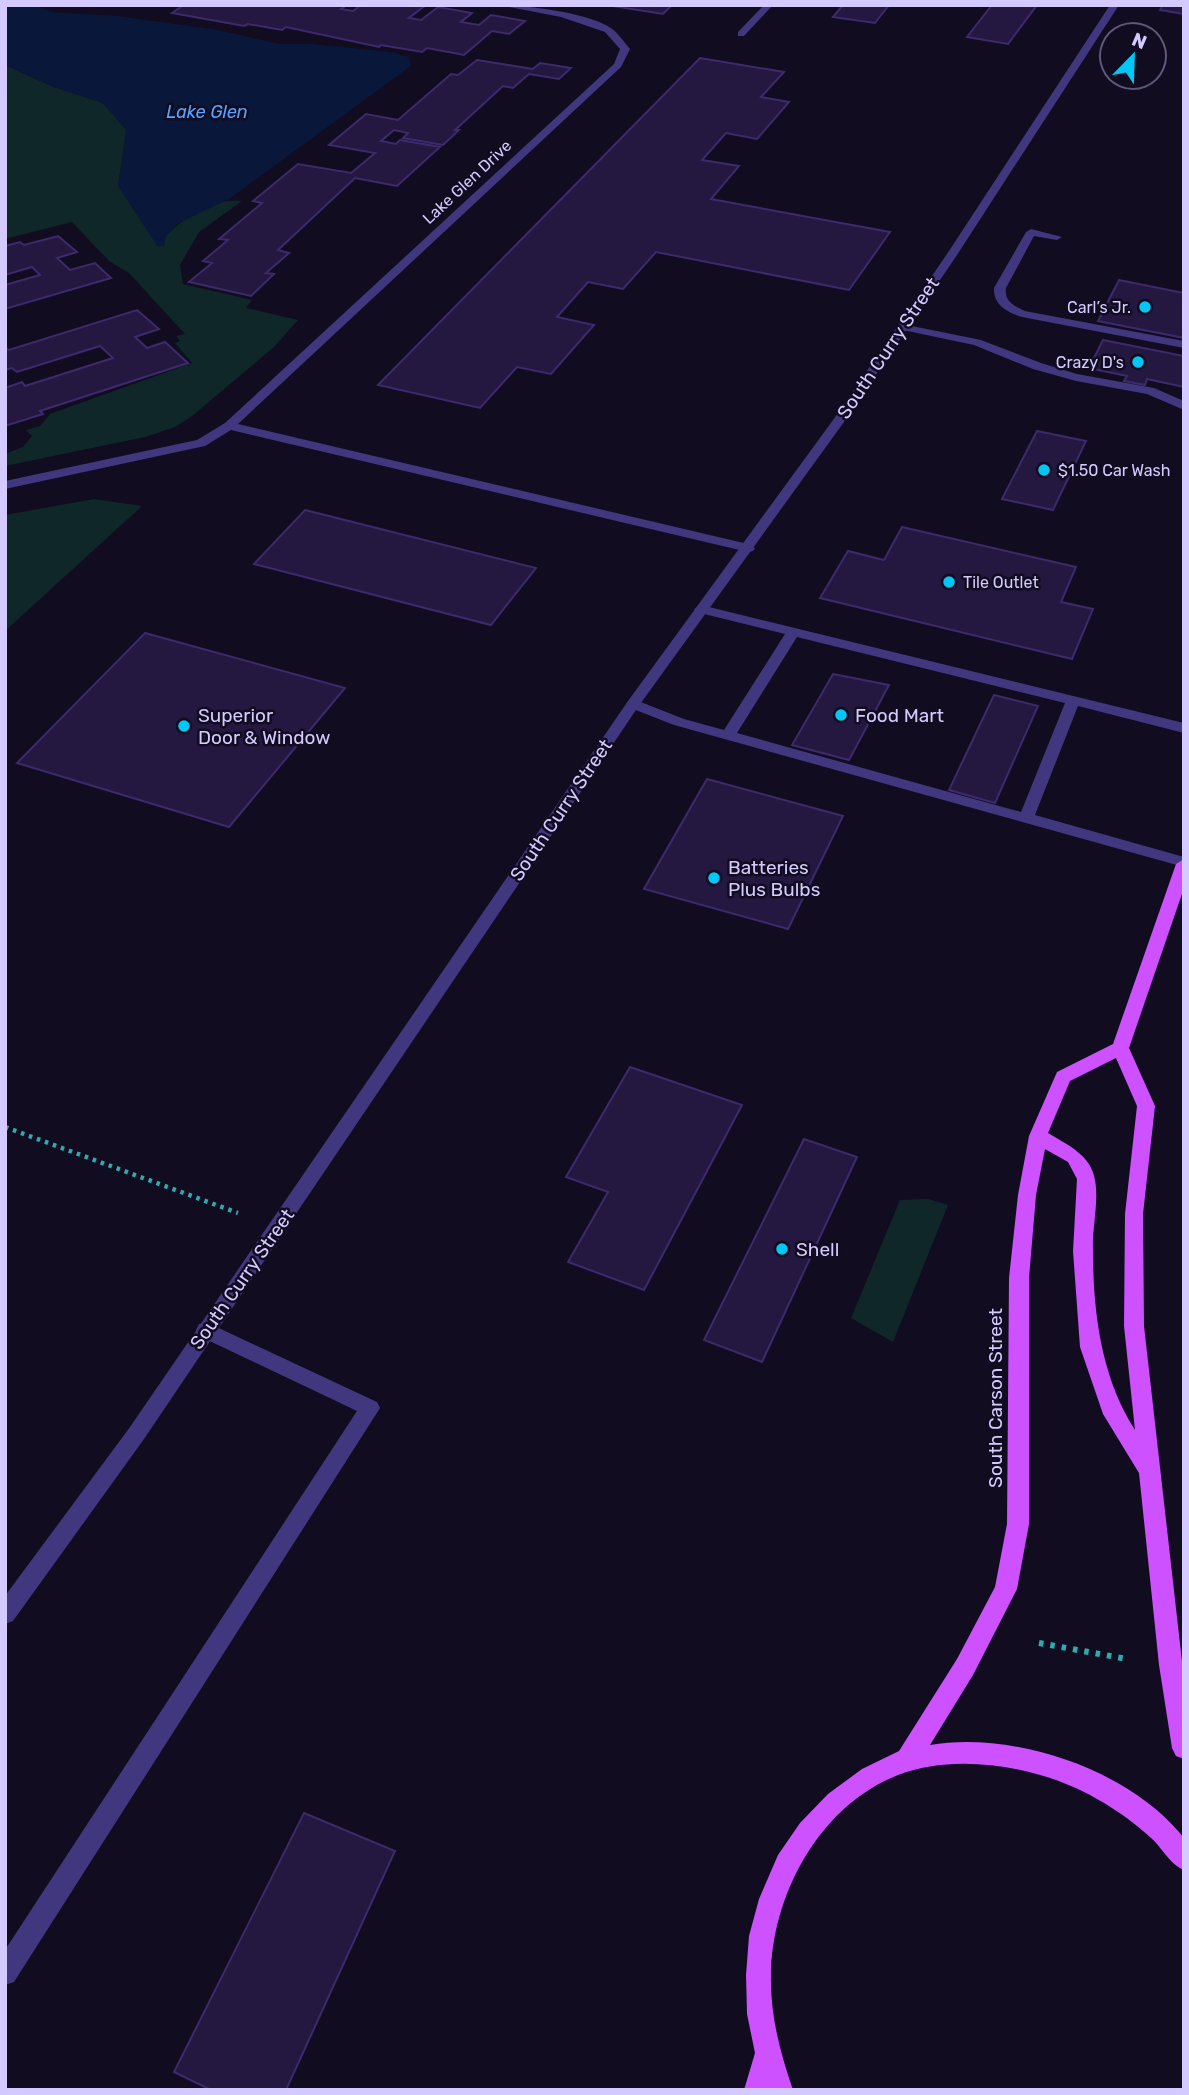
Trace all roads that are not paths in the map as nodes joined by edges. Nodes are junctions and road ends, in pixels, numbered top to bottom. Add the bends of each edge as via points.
1 (503, 5) edge
2 (769, 5) edge
3 (1115, 5) edge
4 (741, 34) dead end
5 (1057, 237) dead end
6 (902, 327) junction
7 (1184, 345) edge
8 (1184, 407) edge
9 (229, 426) junction
10 (5, 485) edge
11 (748, 548) junction
12 (701, 609) junction
13 (793, 632) junction
14 (1073, 701) junction
15 (633, 704) junction
16 (1184, 728) edge
17 (728, 735) junction
18 (1026, 818) junction
19 (1184, 863) edge
20 (1120, 1048) junction
21 (1038, 1136) junction
22 (206, 1330) junction
23 (1150, 1473) junction
24 (5, 1614) edge
25 (1184, 1748) edge
26 (907, 1760) junction
27 (1184, 1858) edge
28 (5, 1973) edge
29 (766, 2057) junction
30 (757, 2090) edge
31 (780, 2090) edge

1 - 9 street, Lake Glen Drive via 563,15 608,30 625,49 618,65
2 - 4 street
3 - 6 street, South Curry Street
5 - 7 street via 1031,232 1000,288 1001,301 1023,314
6 - 8 street via 977,342 1076,377 1150,391
6 - 11 street, South Curry Street
9 - 10 street, Lake Glen Drive via 201,443
9 - 11 street
11 - 12 street, South Curry Street
12 - 13 street
12 - 15 street, South Curry Street
13 - 14 street
13 - 17 street
14 - 16 street
14 - 18 street
15 - 17 street
15 - 22 street, South Curry Street
17 - 18 street
18 - 19 street
19 - 20 main road
20 - 21 main road, South Carson Street via 1063,1077
20 - 23 main road via 1146,1105 1134,1214 1134,1326
21 - 23 main road via 1075,1157 1086,1179 1083,1251 1090,1347 1112,1414
21 - 26 main road, South Carson Street via 1020,1278 1018,1524 1006,1589 965,1667
22 - 24 street, South Curry Street
22 - 28 street via 370,1408
23 - 25 main road via 1170,1665
26 - 27 main road via 969,1751 1035,1759 1099,1785 1157,1827
26 - 29 main road via 857,1784 814,1820 782,1868 762,1925 756,1990
29 - 30 main road
29 - 31 main road

